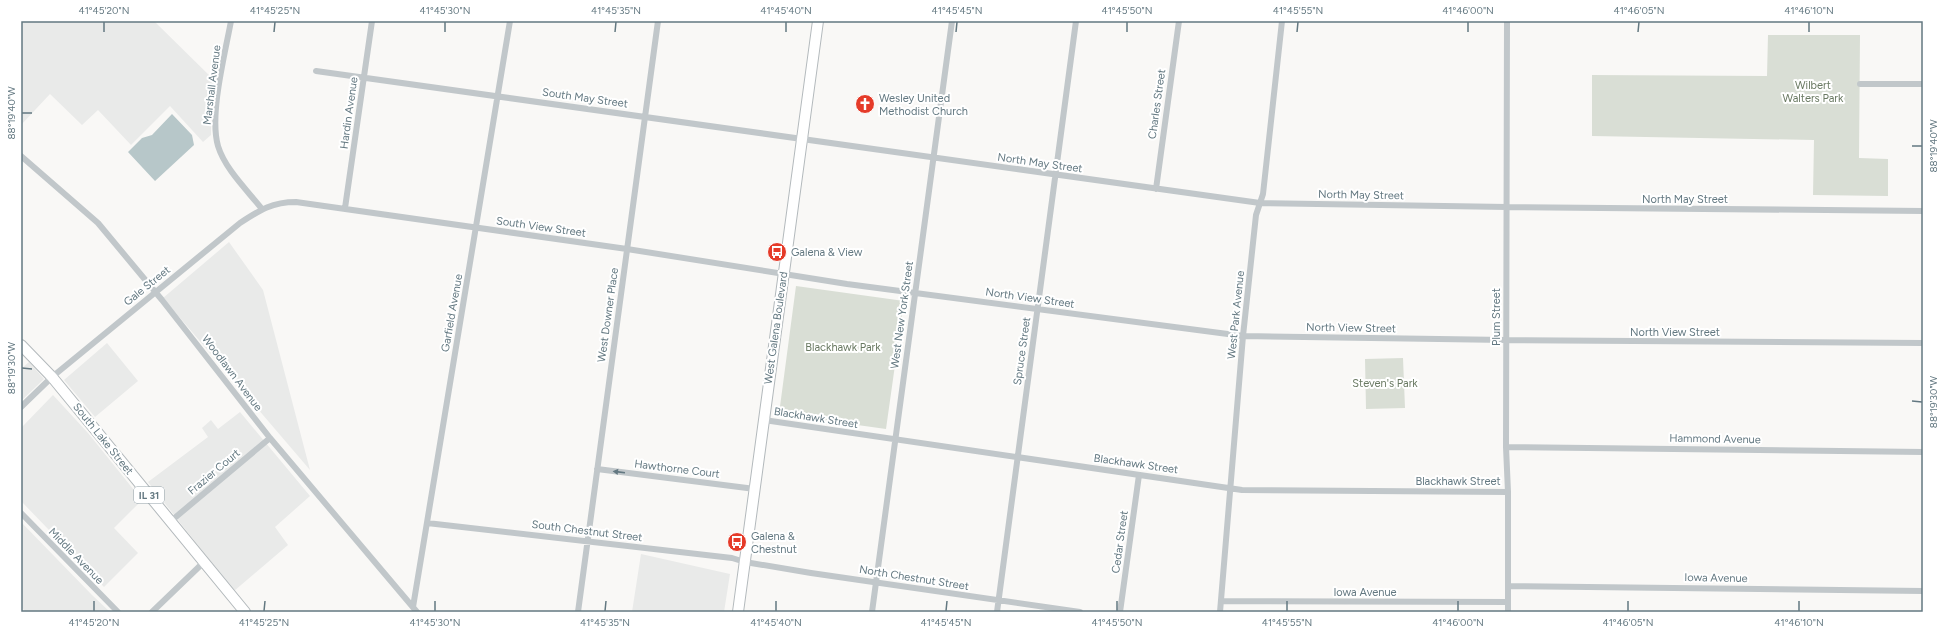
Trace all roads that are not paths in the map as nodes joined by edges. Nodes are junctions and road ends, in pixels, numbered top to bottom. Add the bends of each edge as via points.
1 (230, 21) edge
2 (372, 21) edge
3 (510, 21) edge
4 (658, 21) edge
5 (818, 21) edge
6 (952, 21) edge
7 (1076, 21) edge
8 (1179, 21) edge
9 (1282, 21) edge
10 (1507, 21) edge
11 (316, 71) dead end
12 (364, 77) junction
13 (1860, 84) dead end
14 (1923, 84) edge
15 (498, 96) junction
16 (645, 116) junction
17 (803, 140) junction
18 (21, 156) edge
19 (933, 158) junction
20 (1055, 175) junction
21 (1156, 189) junction
22 (296, 202) joint
23 (1260, 203) junction
24 (1506, 207) junction
25 (345, 208) junction
26 (262, 209) junction
27 (1923, 210) edge
28 (477, 228) junction
29 (627, 249) junction
30 (783, 274) junction
31 (155, 291) junction
32 (916, 292) junction
33 (1038, 309) junction
34 (1243, 336) junction
35 (1506, 340) junction
36 (1923, 343) edge
37 (21, 345) edge
38 (52, 377) junction
39 (21, 407) edge
40 (764, 420) junction
41 (270, 438) junction
42 (895, 440) junction
43 (1506, 447) junction
44 (1923, 452) edge
45 (1018, 457) junction
46 (597, 469) junction
47 (1140, 475) junction
48 (1230, 488) junction
49 (755, 489) junction
50 (1508, 492) junction
51 (21, 513) edge
52 (171, 521) junction
53 (427, 523) junction
54 (587, 541) junction
55 (204, 562) junction
56 (745, 562) junction
57 (876, 582) junction
58 (1508, 586) junction
59 (1923, 591) edge
60 (999, 600) junction
61 (1221, 601) junction
62 (1508, 602) junction
63 (415, 610) edge
64 (118, 612) edge
65 (152, 612) edge
66 (245, 612) edge
67 (578, 612) edge
68 (738, 612) edge
69 (872, 612) edge
70 (997, 612) edge
71 (1080, 612) edge
72 (1120, 612) edge
73 (1220, 612) edge
74 (1508, 612) edge

1 - 26 street, Marshall Avenue via 216,112 218,146 226,164
2 - 12 street, Hardin Avenue
3 - 15 street, Garfield Avenue
4 - 16 street, West Downer Place
5 - 17 main road, West Galena Boulevard
6 - 19 street, West New York Street
7 - 20 street, Spruce Street
8 - 21 street, Charles Street
9 - 23 street, West Park Avenue
10 - 24 street, Plum Street
11 - 12 street, South May Street
12 - 15 street, South May Street
12 - 25 street, Hardin Avenue
13 - 14 street
15 - 16 street, South May Street
15 - 28 street, Garfield Avenue
16 - 17 street, South May Street
16 - 29 street, West Downer Place
17 - 19 street, North May Street
17 - 30 main road, West Galena Boulevard
18 - 31 street, Woodlawn Avenue via 98,223
19 - 20 street, North May Street
19 - 32 street, West New York Street
20 - 21 street, North May Street
20 - 33 street, Spruce Street
21 - 23 street, North May Street
22 - 25 street, South View Street
22 - 26 street, Gale Street via 279,202
23 - 24 street, North May Street
23 - 34 street, West Park Avenue via 1256,215
24 - 27 street, North May Street
24 - 35 street, Plum Street
25 - 28 street, South View Street
26 - 31 street, Gale Street via 240,223
28 - 29 street, South View Street
28 - 53 street, Garfield Avenue
29 - 30 street, South View Street
29 - 46 street, West Downer Place
30 - 32 street, North View Street
30 - 40 main road, West Galena Boulevard
31 - 38 street, Gale Street
31 - 41 street, Woodlawn Avenue
32 - 33 street, North View Street
32 - 42 street, West New York Street
33 - 34 street, North View Street
33 - 45 street, Spruce Street
34 - 35 street, North View Street
34 - 48 street, West Park Avenue
35 - 36 street, North View Street
35 - 43 street, Plum Street
37 - 38 main road, IL 31
38 - 39 street, Gale Street
38 - 52 main road, South Lake Street / IL 31
40 - 42 street, Blackhawk Street
40 - 49 main road, West Galena Boulevard
41 - 52 street, Frazier Court
41 - 63 street, Woodlawn Avenue
42 - 45 street, Blackhawk Street
42 - 57 street, West New York Street
43 - 44 street, Hammond Avenue
43 - 50 street, Plum Street
45 - 47 street, Blackhawk Street
45 - 60 street, Spruce Street
49 -> 46 street, Hawthorne Court
46 - 54 street, West Downer Place
47 - 48 street, Blackhawk Street
47 - 72 street, Cedar Street
48 - 50 street, Blackhawk Street
48 - 61 street, West Park Avenue
49 - 56 main road, West Galena Boulevard
50 - 58 street, Plum Street
51 - 64 street, Middle Avenue
52 - 55 main road, South Lake Street / IL 31
53 - 54 street, South Chestnut Street
53 - 63 street, Garfield Avenue
54 - 56 street, South Chestnut Street via 732,558
54 - 67 street, West Downer Place
55 - 65 street
55 - 66 main road, South Lake Street / IL 31
56 - 57 street, North Chestnut Street
56 - 68 main road, West Galena Boulevard
57 - 60 street, North Chestnut Street
57 - 69 street, West New York Street
58 - 59 street, Iowa Avenue
58 - 62 street, Plum Street
60 - 70 street, Spruce Street
60 - 71 street, North Chestnut Street
61 - 62 street, Iowa Avenue
61 - 73 street, West Park Avenue
62 - 74 street, Plum Street

